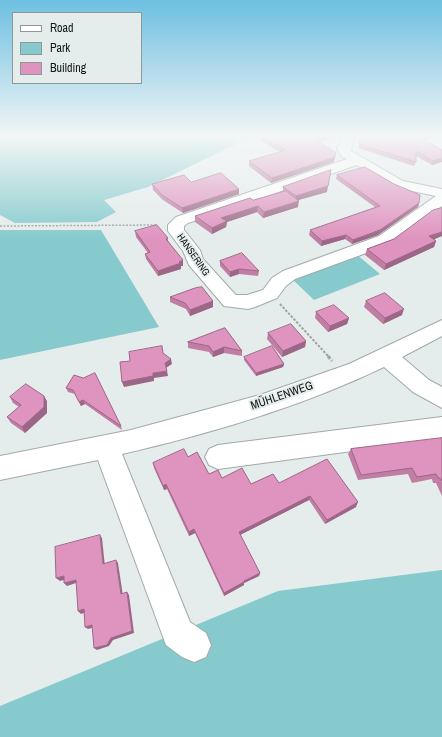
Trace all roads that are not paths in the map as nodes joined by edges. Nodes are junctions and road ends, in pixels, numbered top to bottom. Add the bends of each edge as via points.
1 (328, 170) edge
2 (375, 170) edge
3 (442, 193) edge
4 (442, 199) edge
5 (442, 327) edge
6 (386, 356) junction
7 (442, 398) edge
8 (442, 428) edge
9 (106, 447) junction
10 (218, 457) dead end
11 (0, 468) edge
12 (194, 645) dead end

1 - 4 street, HANSERING via 182,220 176,225 176,231 192,250 195,260 226,297 242,303 270,294 279,282 290,275 385,240
2 - 3 street via 398,184
5 - 6 street, MÜHLENWEG
6 - 7 street via 421,386
6 - 9 street, MÜHLENWEG via 344,375 219,417
8 - 10 street
9 - 11 street, MÜHLENWEG
9 - 12 street via 178,633

